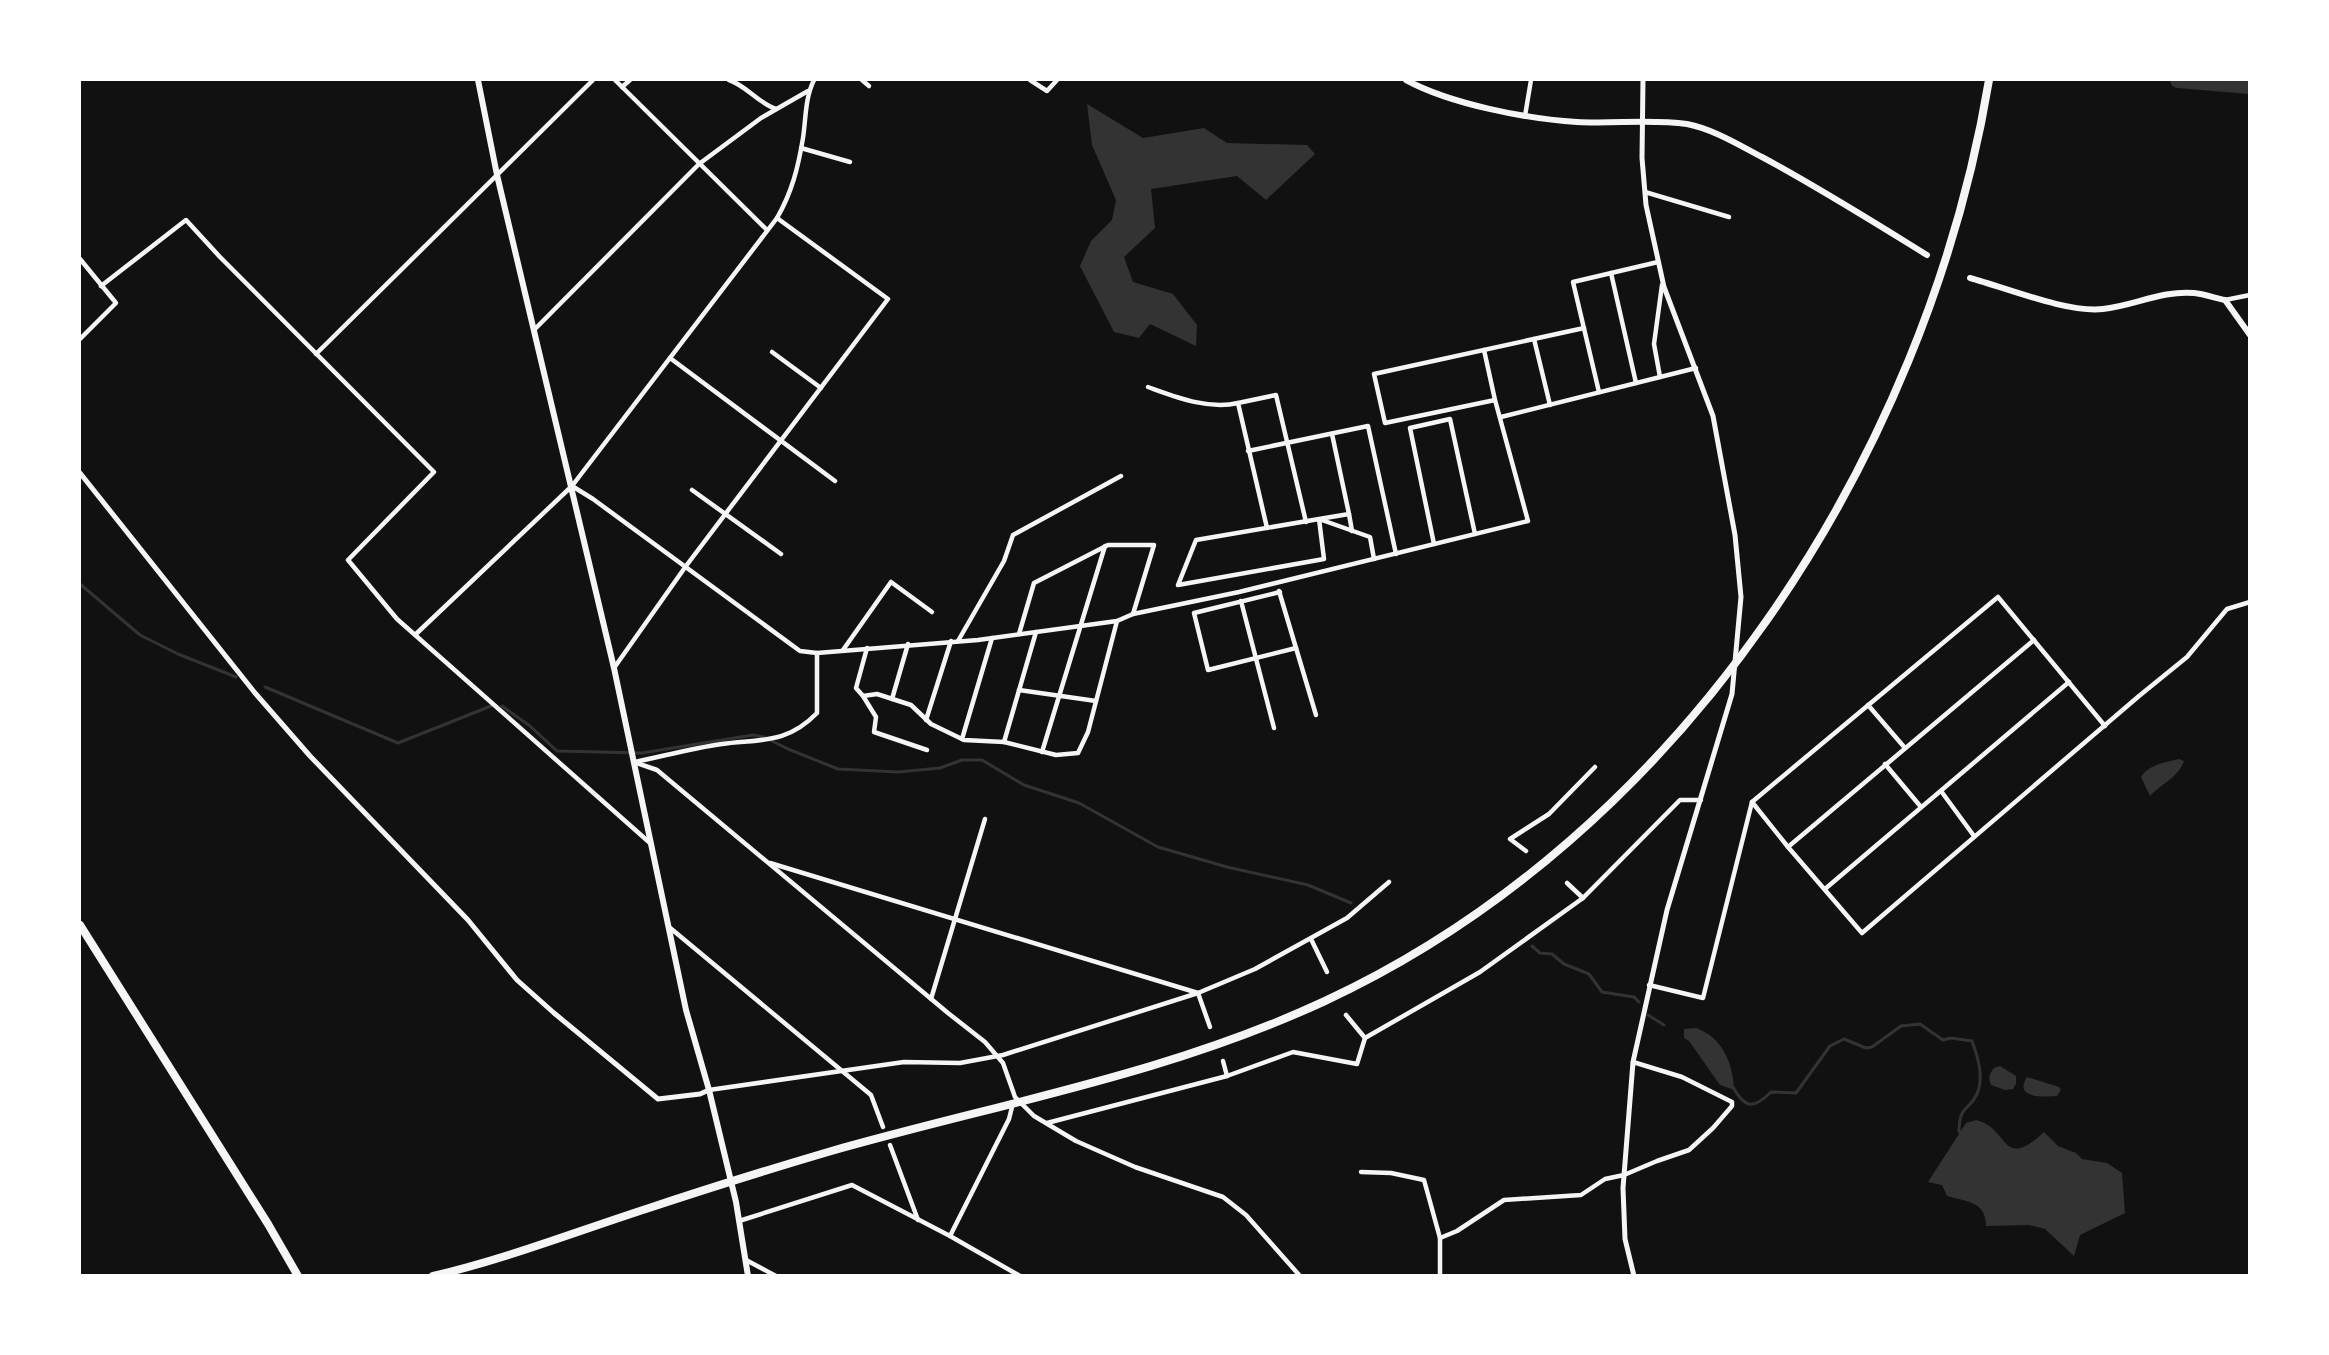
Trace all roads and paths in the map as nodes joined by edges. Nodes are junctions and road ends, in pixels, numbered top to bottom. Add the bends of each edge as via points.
1 (478, 80) edge
2 (593, 80) edge
3 (615, 80) edge
4 (630, 80) edge
5 (729, 80) edge
6 (814, 80) edge
7 (862, 80) edge
8 (1030, 80) edge
9 (1057, 80) edge
10 (1406, 80) edge
11 (1531, 80) edge
12 (1643, 80) edge
13 (1989, 80) edge
14 (869, 86) dead end
15 (622, 87) junction
16 (808, 91) junction
17 (776, 109) junction
18 (1525, 116) junction
19 (1644, 121) junction
20 (801, 148) junction
21 (850, 162) dead end
22 (699, 164) junction
23 (497, 174) junction
24 (1645, 192) junction
25 (777, 218) junction
26 (1730, 218) dead end
27 (767, 230) junction
28 (1927, 255) dead end
29 (80, 258) edge
30 (1658, 262) junction
31 (1611, 273) junction
32 (1970, 278) dead end
33 (1663, 282) junction
34 (101, 286) junction
35 (2250, 295) edge
36 (2225, 300) junction
37 (535, 328) junction
38 (1584, 328) junction
39 (2250, 335) edge
40 (80, 339) edge
41 (1534, 339) junction
42 (1484, 350) junction
43 (772, 352) dead end
44 (316, 354) junction
45 (669, 358) junction
46 (1696, 368) junction
47 (1660, 377) junction
48 (1636, 383) junction
49 (821, 387) junction
50 (1148, 387) dead end
51 (1599, 392) junction
52 (1495, 400) junction
53 (1238, 403) junction
54 (1550, 405) junction
55 (1501, 417) junction
56 (1332, 434) junction
57 (781, 440) junction
58 (1288, 443) junction
59 (1248, 451) junction
60 (80, 473) edge
61 (1121, 476) dead end
62 (835, 481) dead end
63 (572, 486) junction
64 (692, 490) dead end
65 (725, 514) junction
66 (1349, 514) junction
67 (1319, 519) junction
68 (1306, 522) junction
69 (1267, 528) junction
70 (1352, 531) junction
71 (1475, 534) junction
72 (1434, 544) junction
73 (1105, 546) junction
74 (781, 554) dead end
75 (1396, 554) junction
76 (1374, 559) junction
77 (686, 566) junction
78 (1277, 583) junction
79 (1280, 592) junction
80 (1241, 601) junction
81 (2250, 602) edge
82 (932, 612) dead end
83 (1133, 614) junction
84 (1117, 621) junction
85 (1082, 626) junction
86 (1036, 632) junction
87 (416, 634) junction
88 (1019, 634) junction
89 (992, 638) junction
90 (958, 640) junction
91 (2034, 640) junction
92 (951, 641) junction
93 (908, 644) junction
94 (867, 648) junction
95 (1296, 648) junction
96 (843, 650) junction
97 (817, 652) junction
98 (1257, 658) junction
99 (614, 668) junction
100 (2069, 682) junction
101 (1019, 690) junction
102 (1060, 694) junction
103 (863, 696) junction
104 (892, 699) junction
105 (1096, 701) junction
106 (1868, 705) junction
107 (1316, 715) dead end
108 (927, 720) junction
109 (2104, 726) junction
110 (1275, 728) dead end
111 (962, 739) junction
112 (1004, 742) junction
113 (1905, 748) junction
114 (927, 750) dead end
115 (1042, 752) junction
116 (633, 760) junction
117 (1885, 764) junction
118 (1595, 767) dead end
119 (1941, 791) junction
120 (1701, 800) junction
121 (1752, 801) junction
122 (1921, 807) junction
123 (985, 819) dead end
124 (1974, 836) junction
125 (651, 844) junction
126 (1788, 847) junction
127 (1526, 851) dead end
128 (767, 862) junction
129 (1389, 882) dead end
130 (1567, 884) dead end
131 (1826, 889) junction
132 (1583, 898) junction
133 (954, 919) junction
134 (80, 925) edge
135 (668, 927) junction
136 (1311, 939) junction
137 (1327, 972) dead end
138 (1649, 985) junction
139 (1198, 993) junction
140 (932, 999) junction
141 (1346, 1015) dead end
142 (1210, 1027) dead end
143 (1365, 1038) junction
144 (997, 1056) junction
145 (1223, 1061) dead end
146 (1633, 1062) junction
147 (842, 1071) junction
148 (1227, 1076) junction
149 (709, 1090) junction
150 (1015, 1097) junction
151 (1047, 1123) junction
152 (883, 1127) dead end
153 (890, 1145) dead end
154 (1361, 1172) dead end
155 (1624, 1175) junction
156 (918, 1220) junction
157 (739, 1221) junction
158 (950, 1236) junction
159 (1440, 1238) junction
160 (746, 1260) junction
161 (298, 1275) edge
162 (433, 1275) edge
163 (748, 1275) edge
164 (776, 1275) edge
165 (1020, 1275) edge
166 (1300, 1275) edge
167 (1440, 1275) edge
168 (1634, 1275) edge

1 - 23 main road
2 - 23 street
3 - 15 street
4 - 15 street
5 - 17 street
6 - 16 street
7 - 14 street
8 - 9 street via 1047,91
10 - 18 main road via 1423,89
11 - 18 street
12 - 19 street
13 - 162 highway via 1967,189 1928,313 1871,447 1835,512 1746,649 1691,717 1627,786 1547,859 1422,948 1328,999 1255,1030 1168,1062 752,1174 514,1254
15 - 22 street
16 - 17 street
16 - 20 street
17 - 22 street
18 - 19 main road via 1579,122
19 - 24 street
19 - 28 main road via 1689,125 1729,139
20 - 21 street
20 - 25 street via 790,195
22 - 27 street
22 - 37 street
23 - 37 main road
23 - 44 street
24 - 26 street
24 - 30 street
25 - 27 street
25 - 49 street via 888,299
27 - 45 street
29 - 34 street
30 - 31 street
30 - 33 street
31 - 38 street via 1573,282
31 - 48 street
32 - 36 main road via 2072,308 2103,309 2192,293
33 - 46 street
33 - 47 street via 1654,344
34 - 40 street via 116,303
34 - 44 street via 186,220
35 - 36 street
36 - 39 main road
37 - 63 main road
38 - 41 street
38 - 51 street
41 - 42 street
41 - 54 street
42 - 52 street
42 - 52 street via 1374,374 1385,423
43 - 49 street
44 - 87 street via 434,472 348,560 397,619
45 - 57 street
45 - 63 street
46 - 47 street
46 - 120 street via 1713,416 1741,597 1732,694
47 - 48 street
48 - 51 street
49 - 57 street
50 - 53 street via 1188,401
51 - 54 street
52 - 55 street
53 - 58 street via 1276,395
53 - 59 street
54 - 55 street
55 - 71 street via 1528,521
56 - 58 street
56 - 66 street
56 - 75 street via 1368,426
57 - 62 street
57 - 65 street
58 - 59 street
58 - 68 street
59 - 69 street
60 - 149 street via 291,735 468,920 517,980 658,1099
61 - 90 street via 1013,535 1004,561
63 - 77 street
63 - 87 street
63 - 99 main road
64 - 65 street
65 - 74 street
65 - 77 street
66 - 67 street
66 - 70 street
67 - 68 street
67 - 69 street via 1324,559 1178,585 1196,540
67 - 70 street
68 - 69 street
70 - 76 street via 1370,537
71 - 72 street
71 - 72 street via 1450,418 1410,428
72 - 75 street
73 - 83 street via 1154,545
73 - 85 street
73 - 88 street via 1034,583
75 - 76 street
76 - 78 street
77 - 97 street via 800,651
77 - 99 street
78 - 79 street
78 - 83 street
79 - 80 street
79 - 95 street
80 - 98 street
80 - 98 street via 1194,613 1208,670
81 - 109 street via 2227,609 2187,657
82 - 96 street via 891,582
83 - 84 street
84 - 85 street
84 - 105 street
85 - 86 street
85 - 102 street
86 - 88 street
86 - 101 street
87 - 125 street
88 - 89 street
89 - 90 street
89 - 111 street
90 - 92 street
91 - 100 street
91 - 106 street via 1998,597
91 - 113 street
92 - 93 street
92 - 108 street
93 - 94 street
93 - 104 street
94 - 96 street
94 - 103 street via 856,688
95 - 98 street
95 - 107 street
96 - 97 street
97 - 116 street via 817,713 804,727 762,741
98 - 110 street
99 - 116 main road
100 - 109 street
100 - 119 street
101 - 102 street
101 - 112 street
102 - 105 street
102 - 115 street
103 - 104 street via 877,694
103 - 114 street via 876,717 874,732
104 - 108 street via 911,705
105 - 115 street via 1078,753
106 - 113 street
106 - 121 street
108 - 111 street
109 - 124 street
111 - 112 street
112 - 115 street
113 - 117 street
116 - 125 main road
116 - 128 street via 657,770
117 - 122 street
117 - 126 street
118 - 127 street via 1549,814 1510,840
119 - 122 street
119 - 124 street
120 - 132 street via 1680,800
120 - 138 street
121 - 126 street
121 - 138 street via 1703,998
122 - 131 street
123 - 133 street
124 - 131 street via 1863,933
125 - 135 main road
126 - 131 street
128 - 133 street
128 - 140 street
129 - 136 street via 1347,918
130 - 132 street
132 - 143 street via 1480,972
133 - 139 street
133 - 140 street
134 - 161 highway
135 - 147 street
135 - 149 main road
136 - 137 street
136 - 139 street
138 - 146 street
139 - 142 street
139 - 144 street
140 - 144 street
141 - 143 street
143 - 148 street via 1358,1064 1293,1052
144 - 147 street via 960,1063 904,1062
144 - 150 street
145 - 148 street
146 - 155 street
146 - 155 street via 1683,1077 1732,1102 1732,1106 1689,1150
147 - 149 street
147 - 152 street via 871,1095
148 - 151 street
149 - 157 main road
150 - 151 street
150 - 158 street
151 - 166 street via 1076,1141 1135,1167 1223,1197 1246,1215
153 - 156 street
154 - 159 street via 1424,1180
155 - 159 street via 1605,1179 1581,1195 1504,1200
155 - 168 street via 1625,1239
156 - 157 street via 852,1185
156 - 158 street
157 - 160 main road
158 - 165 street
159 - 167 street
160 - 163 main road
160 - 164 street

